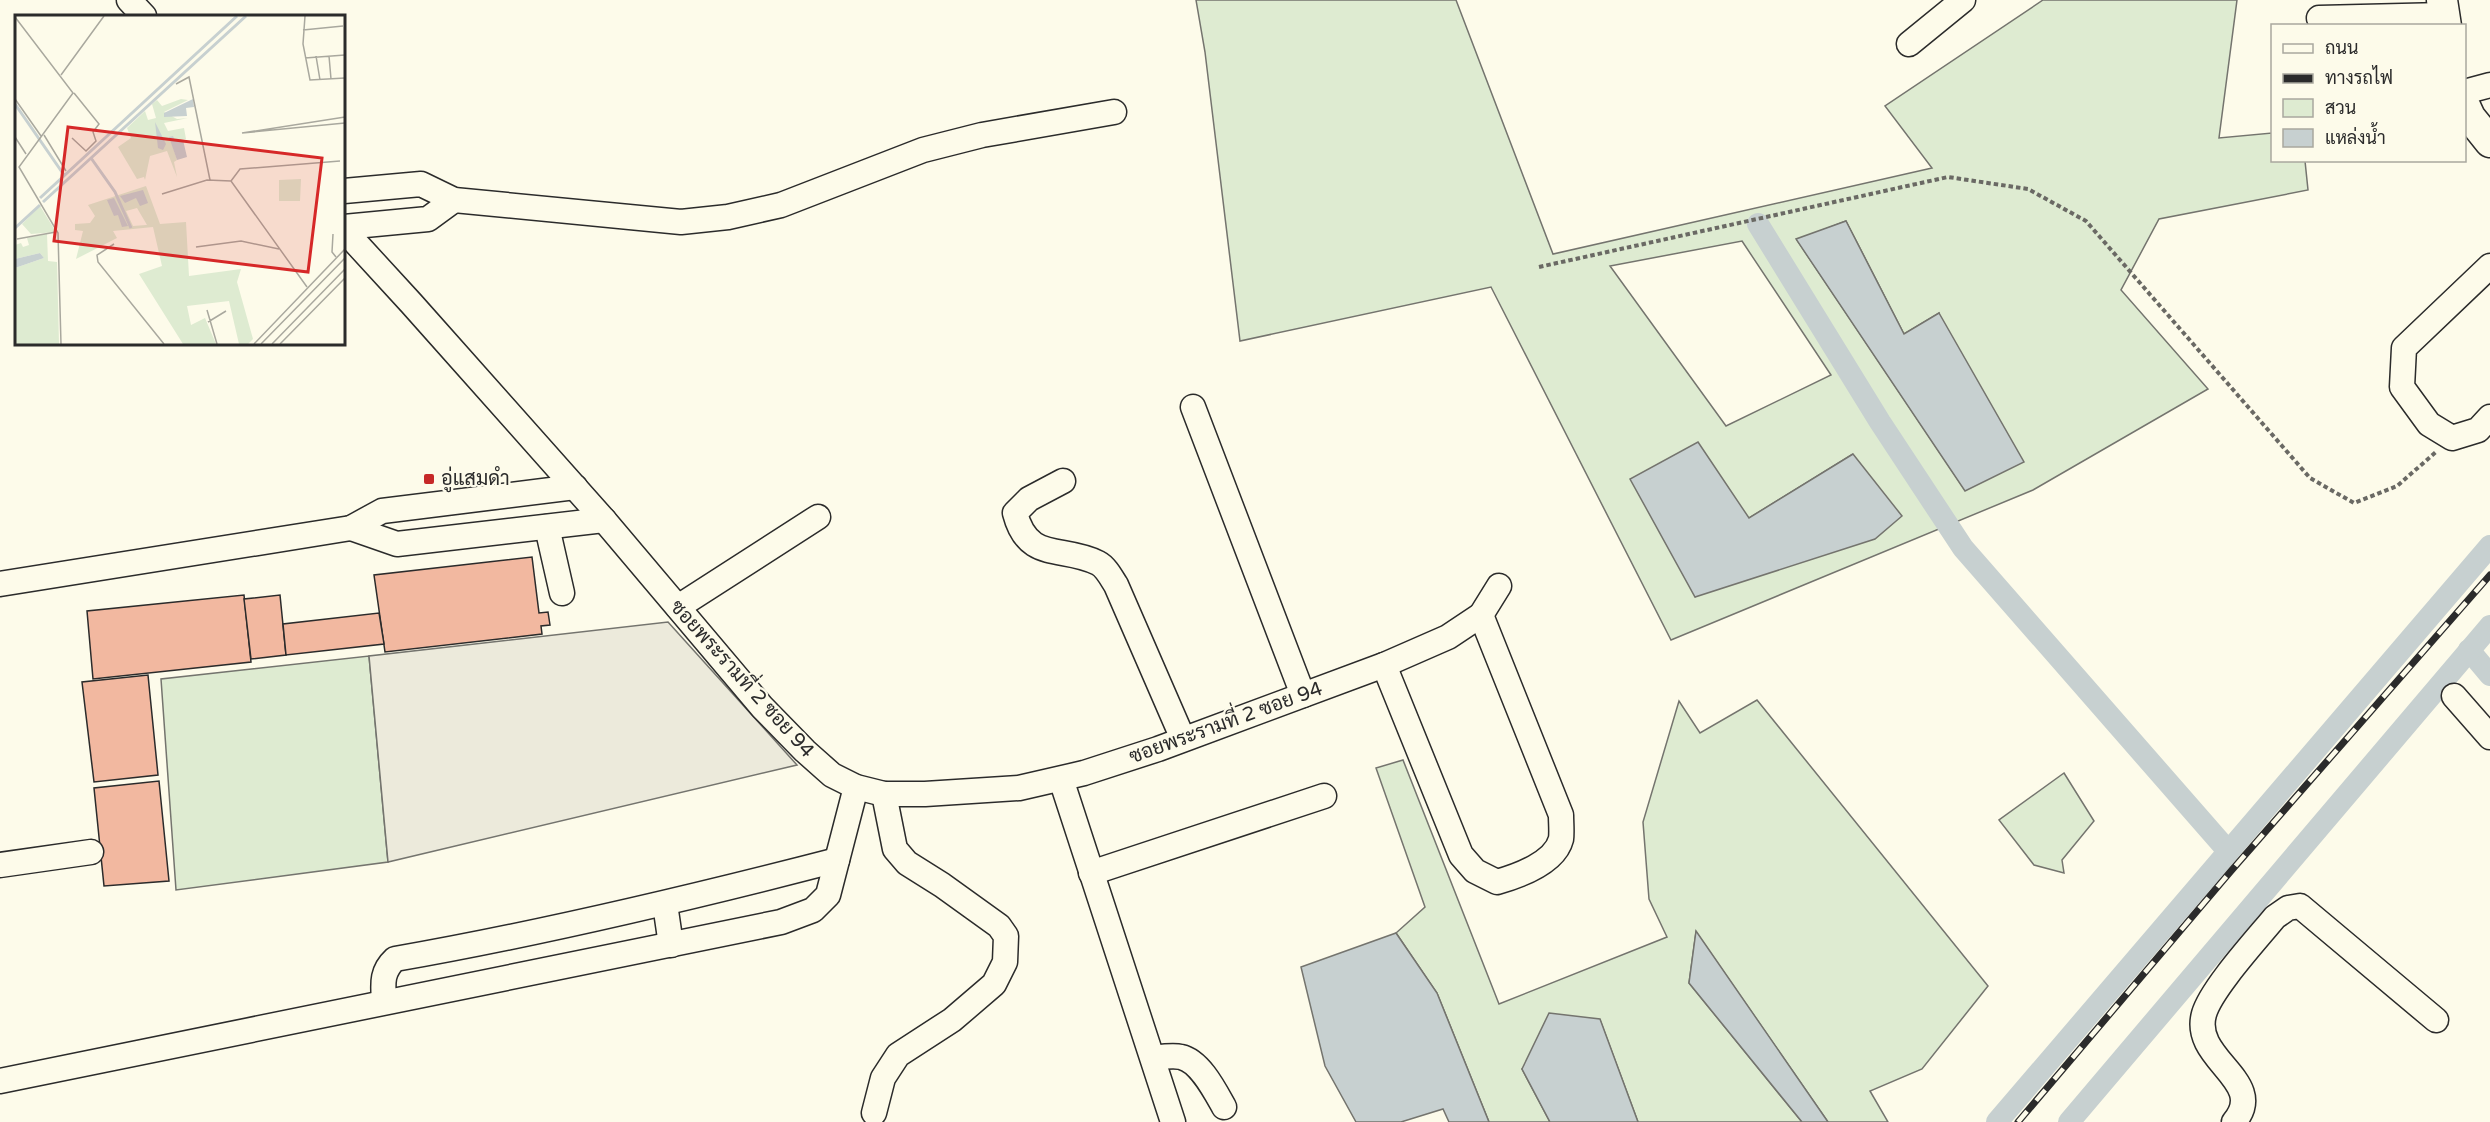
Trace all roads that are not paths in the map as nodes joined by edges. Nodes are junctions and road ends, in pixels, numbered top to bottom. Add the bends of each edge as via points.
1 (129, 0) edge
2 (1963, 0) edge
3 (2444, 14) edge
4 (143, 15) edge
5 (2319, 18) dead end
6 (1909, 44) dead end
7 (2490, 85) edge
8 (2466, 91) edge
9 (2466, 109) edge
10 (1114, 112) dead end
11 (2490, 142) edge
12 (345, 191) edge
13 (454, 200) junction
14 (345, 229) edge
15 (345, 230) edge
16 (2490, 267) edge
17 (1193, 406) dead end
18 (2490, 417) edge
19 (1063, 481) dead end
20 (575, 488) junction
21 (818, 517) dead end
22 (604, 520) junction
23 (547, 527) junction
24 (351, 528) junction
25 (0, 584) edge
26 (1499, 586) dead end
27 (562, 593) dead end
28 (678, 607) junction
29 (1481, 615) junction
30 (1384, 665) junction
31 (1304, 695) junction
32 (2454, 696) dead end
33 (2490, 737) edge
34 (1183, 739) junction
35 (1061, 779) junction
36 (856, 787) junction
37 (884, 794) junction
38 (1324, 796) dead end
39 (92, 852) dead end
40 (837, 860) junction
41 (0, 865) edge
42 (1091, 873) junction
43 (665, 904) junction
44 (507, 939) junction
45 (671, 945) junction
46 (512, 975) junction
47 (384, 1001) junction
48 (2436, 1020) dead end
49 (1153, 1058) junction
50 (0, 1081) edge
51 (1224, 1107) dead end
52 (874, 1113) dead end
53 (1173, 1122) edge
54 (2234, 1122) edge

1 - 4 street
2 - 6 street
3 - 5 street
7 - 8 street
9 - 11 main road
10 - 13 street via 982,135 923,150 782,205 728,217 681,222
12 - 13 street via 421,184
13 - 14 street via 428,219
15 - 20 street, ซอยพระรามที่ 2 ซอย 94
16 - 18 street via 2404,348 2402,387 2429,424 2452,438 2478,430
17 - 31 street
19 - 34 street via 1029,499 1014,513 1018,525 1025,539 1039,547 1101,564 1116,585
20 - 22 street, ซอยพระรามที่ 2 ซอย 94
20 - 24 street via 382,512
21 - 28 street
22 - 23 street
22 - 28 street, ซอยพระรามที่ 2 ซอย 94
23 - 24 street via 397,544
23 - 27 street
24 - 25 street
26 - 29 street, ซอยพระรามที่ 2 ซอย 94
28 - 36 street, ซอยพระรามที่ 2 ซอย 94 via 762,707 805,751 832,775
29 - 30 street, ซอยพระรามที่ 2 ซอย 94 via 1448,637
29 - 30 street via 1561,815 1561,840 1546,860 1520,875 1497,882 1475,871 1461,855
30 - 31 street, ซอยพระรามที่ 2 ซอย 94
31 - 34 street, ซอยพระรามที่ 2 ซอย 94
32 - 33 street
34 - 35 street, ซอยพระรามที่ 2 ซอย 94
35 - 37 street, ซอยพระรามที่ 2 ซอย 94 via 1019,788
35 - 42 street
36 - 37 street, ซอยพระรามที่ 2 ซอย 94
36 - 40 street
37 - 52 street via 895,849 907,863 999,926 1006,936 1005,962 994,984 952,1020 898,1055 883,1078
38 - 42 street
39 - 41 street
40 - 43 street
40 - 45 street via 828,895 813,910 781,922
42 - 49 street
43 - 44 street
43 - 45 street
44 - 46 street
44 - 47 street via 395,960 386,967 382,981
45 - 46 street
46 - 47 street
47 - 50 street
48 - 54 street via 2300,906 2288,908 2275,917 2215,992 2204,1014 2204,1039 2239,1084 2245,1102
49 - 51 street via 1183,1057 1210,1081
49 - 53 street

